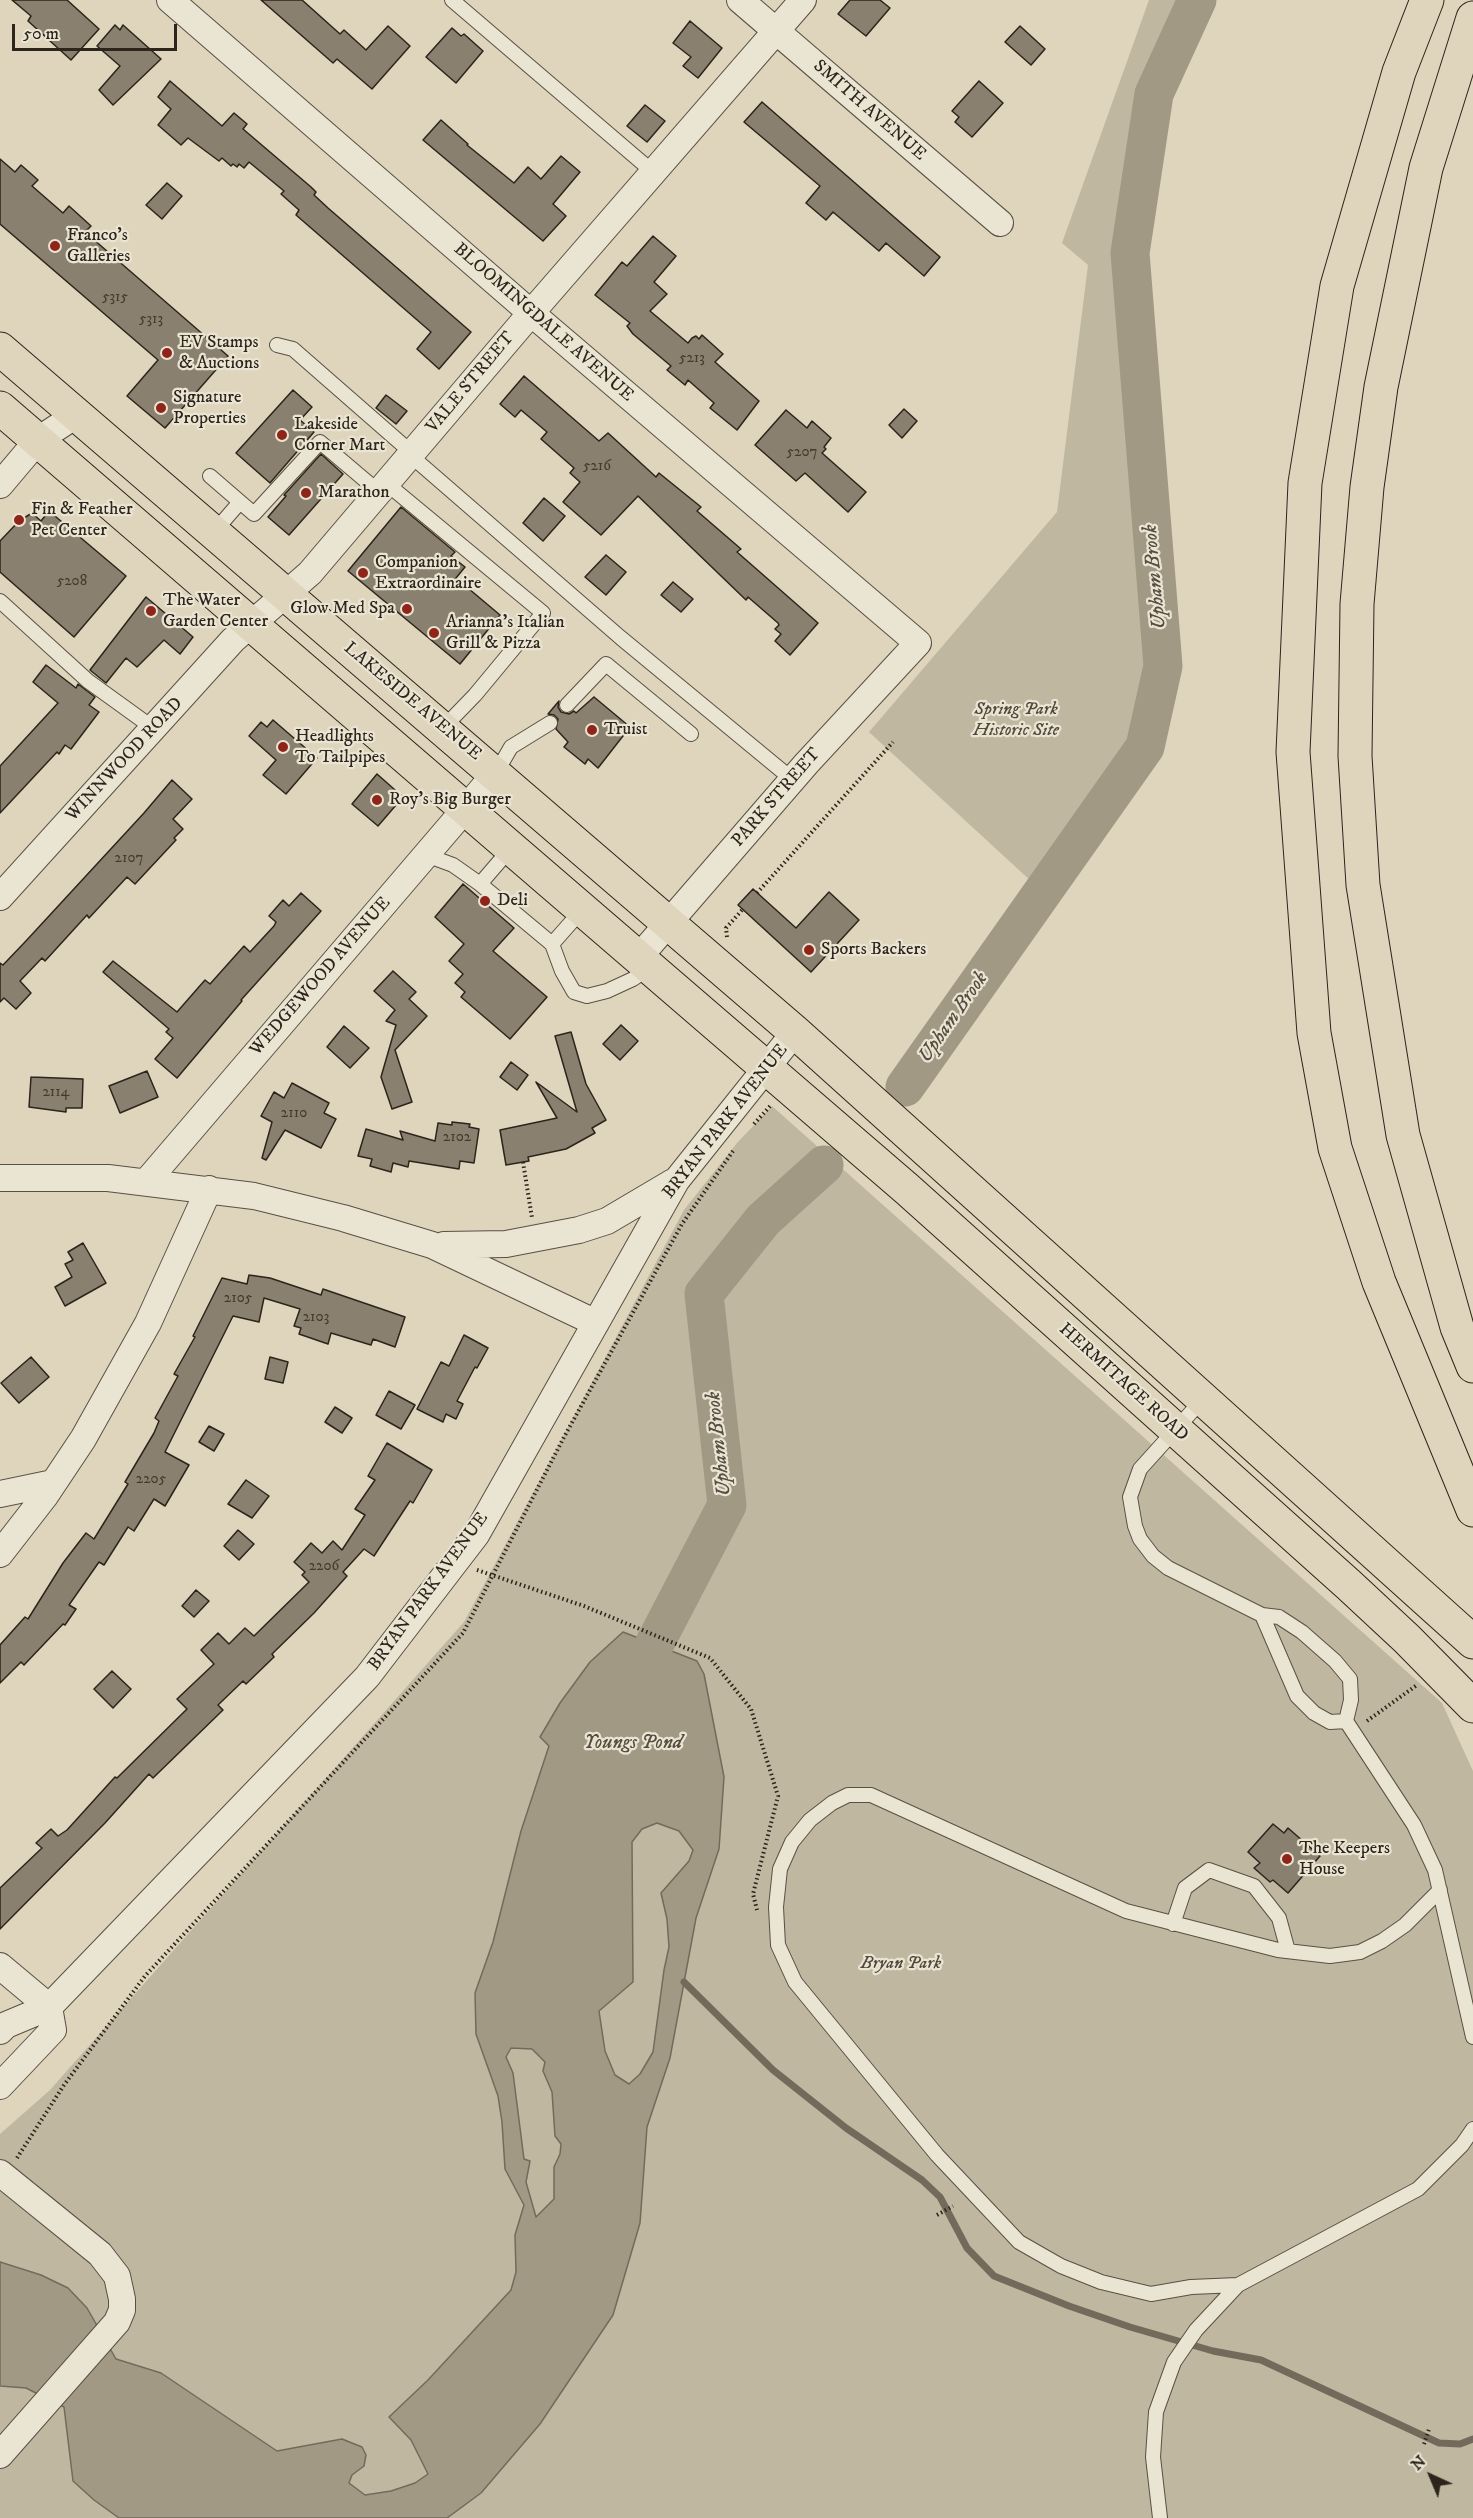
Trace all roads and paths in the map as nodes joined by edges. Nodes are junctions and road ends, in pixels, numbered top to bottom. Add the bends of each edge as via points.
1 (170, 0) edge
2 (452, 0) edge
3 (740, 0) edge
4 (803, 0) edge
5 (1427, 0) edge
6 (1473, 18) edge
7 (776, 31) junction
8 (653, 172) junction
9 (1000, 222) dead end
10 (531, 313) junction
11 (277, 345) dead end
12 (0, 349) edge
13 (0, 408) edge
14 (76, 415) junction
15 (38, 440) junction
16 (411, 454) junction
17 (210, 476) dead end
18 (0, 484) edge
19 (382, 488) junction
20 (240, 502) junction
21 (214, 532) junction
22 (286, 594) junction
23 (0, 601) edge
24 (252, 624) junction
25 (918, 643) joint
26 (567, 705) dead end
27 (550, 723) dead end
28 (153, 728) junction
29 (443, 728) junction
30 (691, 734) dead end
31 (893, 742) dead end
32 (496, 773) junction
33 (793, 780) junction
34 (467, 809) junction
35 (512, 848) junction
36 (426, 855) junction
37 (480, 884) junction
38 (757, 892) dead end
39 (0, 897) edge
40 (583, 908) junction
41 (742, 909) dead end
42 (669, 923) junction
43 (728, 939) dead end
44 (552, 944) junction
45 (645, 962) junction
46 (795, 1032) junction
47 (767, 1067) junction
48 (523, 1162) dead end
49 (0, 1178) edge
50 (147, 1181) junction
51 (676, 1181) junction
52 (209, 1189) junction
53 (533, 1224) dead end
54 (432, 1245) junction
55 (596, 1323) junction
56 (1473, 1365) edge
57 (1203, 1399) junction
58 (1174, 1430) junction
59 (53, 1484) junction
60 (0, 1494) edge
61 (1473, 1510) edge
62 (0, 1554) edge
63 (455, 1563) junction
64 (1262, 1615) junction
65 (1473, 1642) edge
66 (1420, 1683) dead end
67 (1473, 1706) edge
68 (1346, 1721) junction
69 (1364, 1724) dead end
70 (1440, 1890) junction
71 (757, 1915) dead end
72 (1173, 1924) junction
73 (1288, 1951) junction
74 (0, 1966) edge
75 (50, 2007) junction
76 (0, 2031) edge
77 (1473, 2037) edge
78 (0, 2086) edge
79 (1473, 2129) edge
80 (0, 2174) edge
81 (953, 2206) dead end
82 (937, 2215) dead end
83 (1238, 2285) junction
84 (1429, 2429) dead end
85 (1424, 2444) dead end
86 (0, 2455) edge
87 (1160, 2518) edge

1 - 10 street, BLOOMINGDALE AVENUE
2 - 8 lane
3 - 7 street, SMITH AVENUE
4 - 7 street, VALE STREET
5 - 61 main road via 1399,72 1337,286 1305,483 1293,752 1314,1033 1335,1148 1379,1282
6 - 56 main road via 1426,168 1381,387 1357,604 1355,756 1363,885 1403,1135 1457,1327
7 - 8 street, VALE STREET
7 - 9 street, SMITH AVENUE
8 - 10 street, VALE STREET
10 - 16 street, VALE STREET
10 - 25 street, BLOOMINGDALE AVENUE
11 - 16 lane via 293,349
12 - 14 main road, LAKESIDE AVENUE
13 - 15 main road
14 - 15 street
14 - 21 main road, LAKESIDE AVENUE
15 - 18 street
15 - 24 main road
16 - 19 street, VALE STREET
16 - 33 lane via 621,638
17 - 20 lane
19 - 20 lane via 320,442 254,514
19 - 22 street, VALE STREET via 310,573
19 - 29 lane via 543,613
20 - 21 lane
21 - 22 main road, LAKESIDE AVENUE
22 - 24 street, VALE STREET
22 - 29 main road, LAKESIDE AVENUE
23 - 28 lane via 88,681
24 - 28 street, WINNWOOD ROAD
24 - 34 main road
25 - 33 street, PARK STREET
26 - 30 lane via 606,664
27 - 32 lane via 512,747
28 - 39 street, WINNWOOD ROAD
29 - 32 main road, LAKESIDE AVENUE
31 - 38 path
32 - 34 street, WEDGEWOOD AVENUE
32 - 42 main road, LAKESIDE AVENUE
33 - 42 street, PARK STREET
34 - 35 main road
34 - 36 street, WEDGEWOOD AVENUE
35 - 37 lane
35 - 40 main road
36 - 37 lane via 453,865
36 - 50 street, WEDGEWOOD AVENUE
37 - 44 lane
40 - 44 lane
40 - 45 main road
41 - 43 path via 726,928
42 - 45 street, PARK STREET
42 - 46 main road, LAKESIDE AVENUE
44 - 45 lane via 574,992 587,996 633,979
45 - 47 main road
46 - 47 street, BRYAN PARK AVENUE
46 - 57 main road
47 - 51 street, BRYAN PARK AVENUE
47 - 58 main road, HERMITAGE ROAD
48 - 53 path
49 - 50 street
50 - 52 street
51 - 54 street via 607,1221 579,1230 506,1244
51 - 55 street, BRYAN PARK AVENUE
52 - 54 street via 343,1218
52 - 59 street via 148,1323
54 - 55 street
55 - 63 street, BRYAN PARK AVENUE via 476,1535
57 - 58 lane
57 - 65 main road
58 - 64 lane via 1148,1458 1134,1482 1130,1505 1137,1533 1168,1568
58 - 67 main road, HERMITAGE ROAD via 1399,1631
59 - 60 street
59 - 62 street
63 - 71 path via 584,1606 710,1658 751,1709 778,1796 753,1894
63 - 75 street, BRYAN PARK AVENUE via 367,1677
64 - 68 lane via 1298,1696 1314,1713 1330,1722
64 - 68 lane via 1279,1617 1302,1632 1350,1679
66 - 69 path
68 - 70 lane via 1414,1825
70 - 73 lane via 1405,1925 1360,1952 1330,1956
70 - 77 lane
72 - 73 lane
72 - 73 lane via 1185,1888 1209,1870 1254,1886 1279,1918
72 - 83 lane via 1126,1911 871,1795 848,1795 810,1820 792,1842 780,1869 776,1907 778,1945 795,1982 937,2155 1019,2242 1061,2266 1101,2282 1151,2294
74 - 75 street
75 - 76 street, BRYAN PARK AVENUE
75 - 78 street via 53,2030
79 - 83 lane via 1418,2189
80 - 86 street via 100,2254 117,2276 122,2299 117,2322
81 - 82 path
83 - 87 lane via 1179,2354 1156,2412 1153,2457
84 - 85 path

